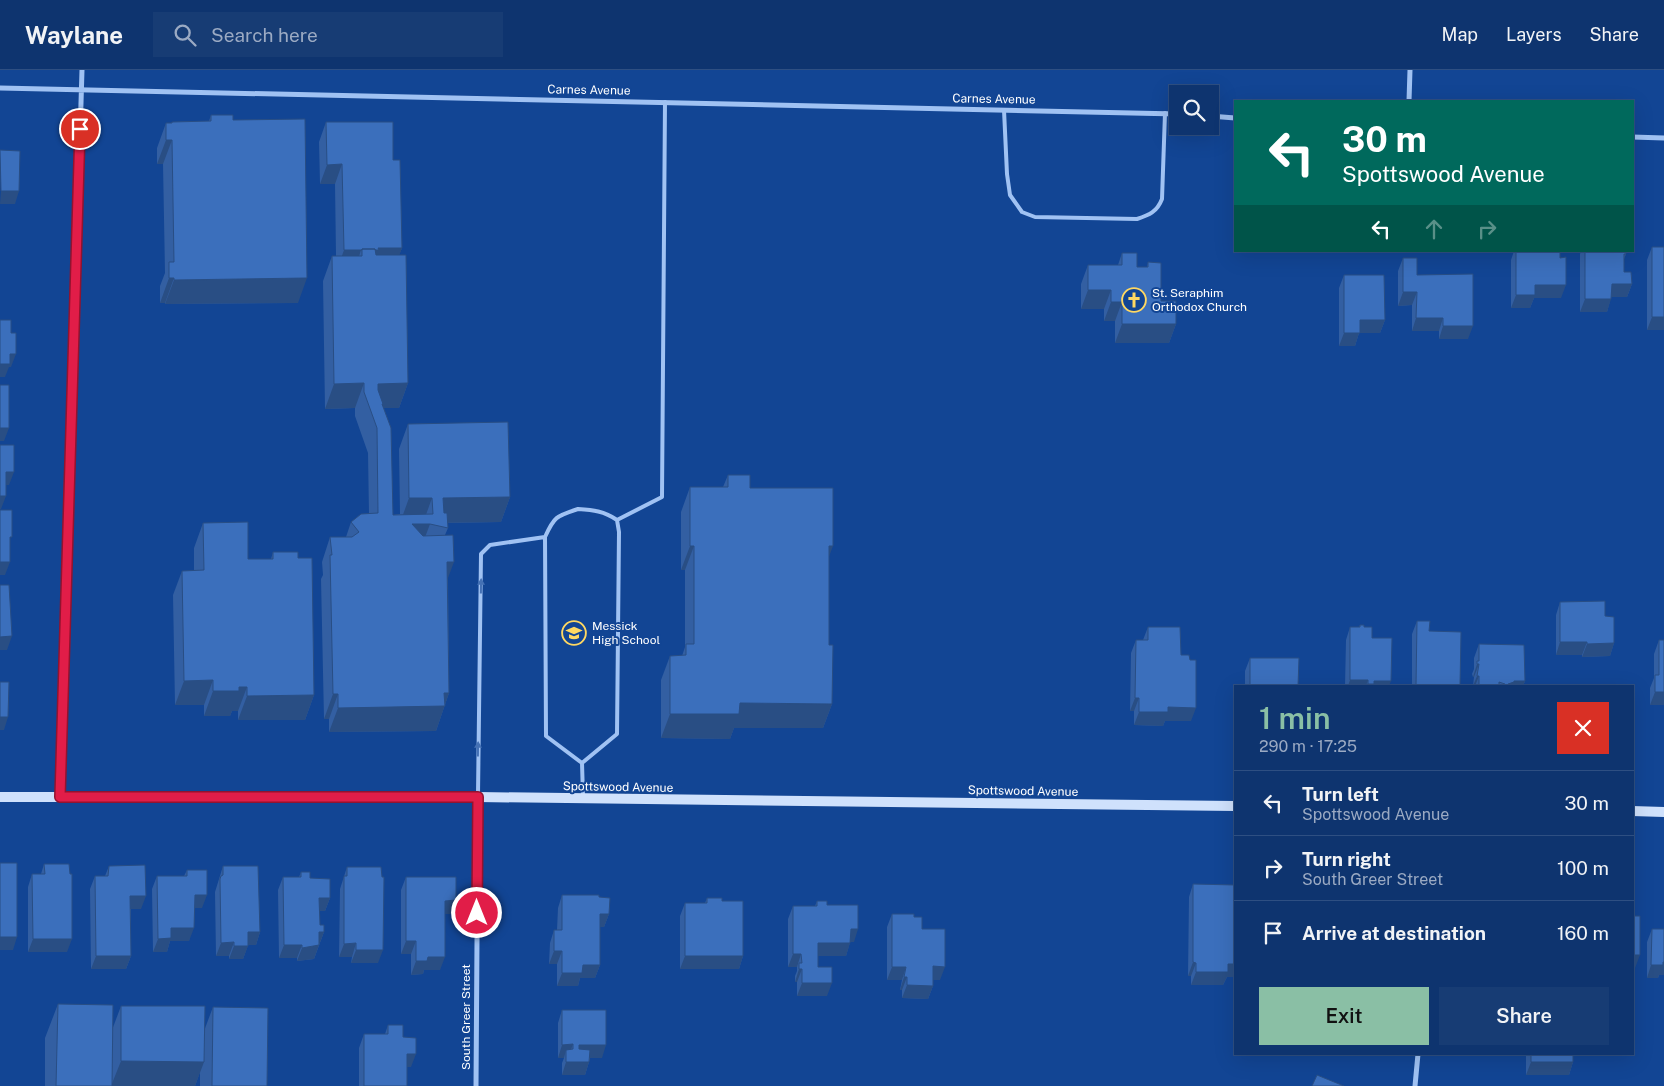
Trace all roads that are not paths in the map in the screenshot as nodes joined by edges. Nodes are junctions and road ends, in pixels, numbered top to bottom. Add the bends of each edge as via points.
1 (82, 70) edge
2 (1410, 70) edge
3 (0, 88) edge
4 (81, 90) junction
5 (1409, 100) edge
6 (665, 102) junction
7 (1004, 109) junction
8 (1165, 113) junction
9 (1169, 113) edge
10 (1219, 117) edge
11 (1234, 118) edge
12 (1634, 137) edge
13 (1664, 138) edge
14 (617, 520) junction
15 (545, 537) junction
16 (582, 763) junction
17 (0, 797) edge
18 (60, 797) junction
19 (478, 797) junction
20 (583, 799) junction
21 (1234, 806) edge
22 (1634, 811) edge
23 (1664, 812) edge
24 (1418, 1055) edge
25 (476, 1086) edge
26 (1415, 1086) edge

1 - 4 street
2 - 5 street
3 - 4 street, Carnes Avenue
4 - 6 street, Carnes Avenue
4 - 18 street
6 - 7 street, Carnes Avenue
6 - 14 lane via 662,497
7 - 8 street, Carnes Avenue
7 - 8 lane via 1010,195 1022,212 1035,217 1137,219 1159,207 1162,200
8 - 9 street, Carnes Avenue
10 - 11 street
12 - 13 street
14 - 15 lane via 597,510 578,510 563,514 552,522
14 - 16 lane via 617,734
15 - 16 lane via 546,736
19 -> 15 lane via 481,554 490,545
16 - 20 lane
17 - 18 street, Spottswood Avenue
18 - 19 street, Spottswood Avenue
19 - 20 street, Spottswood Avenue
19 - 25 street, South Greer Street
20 - 21 street, Spottswood Avenue
22 - 23 street
24 - 26 street

